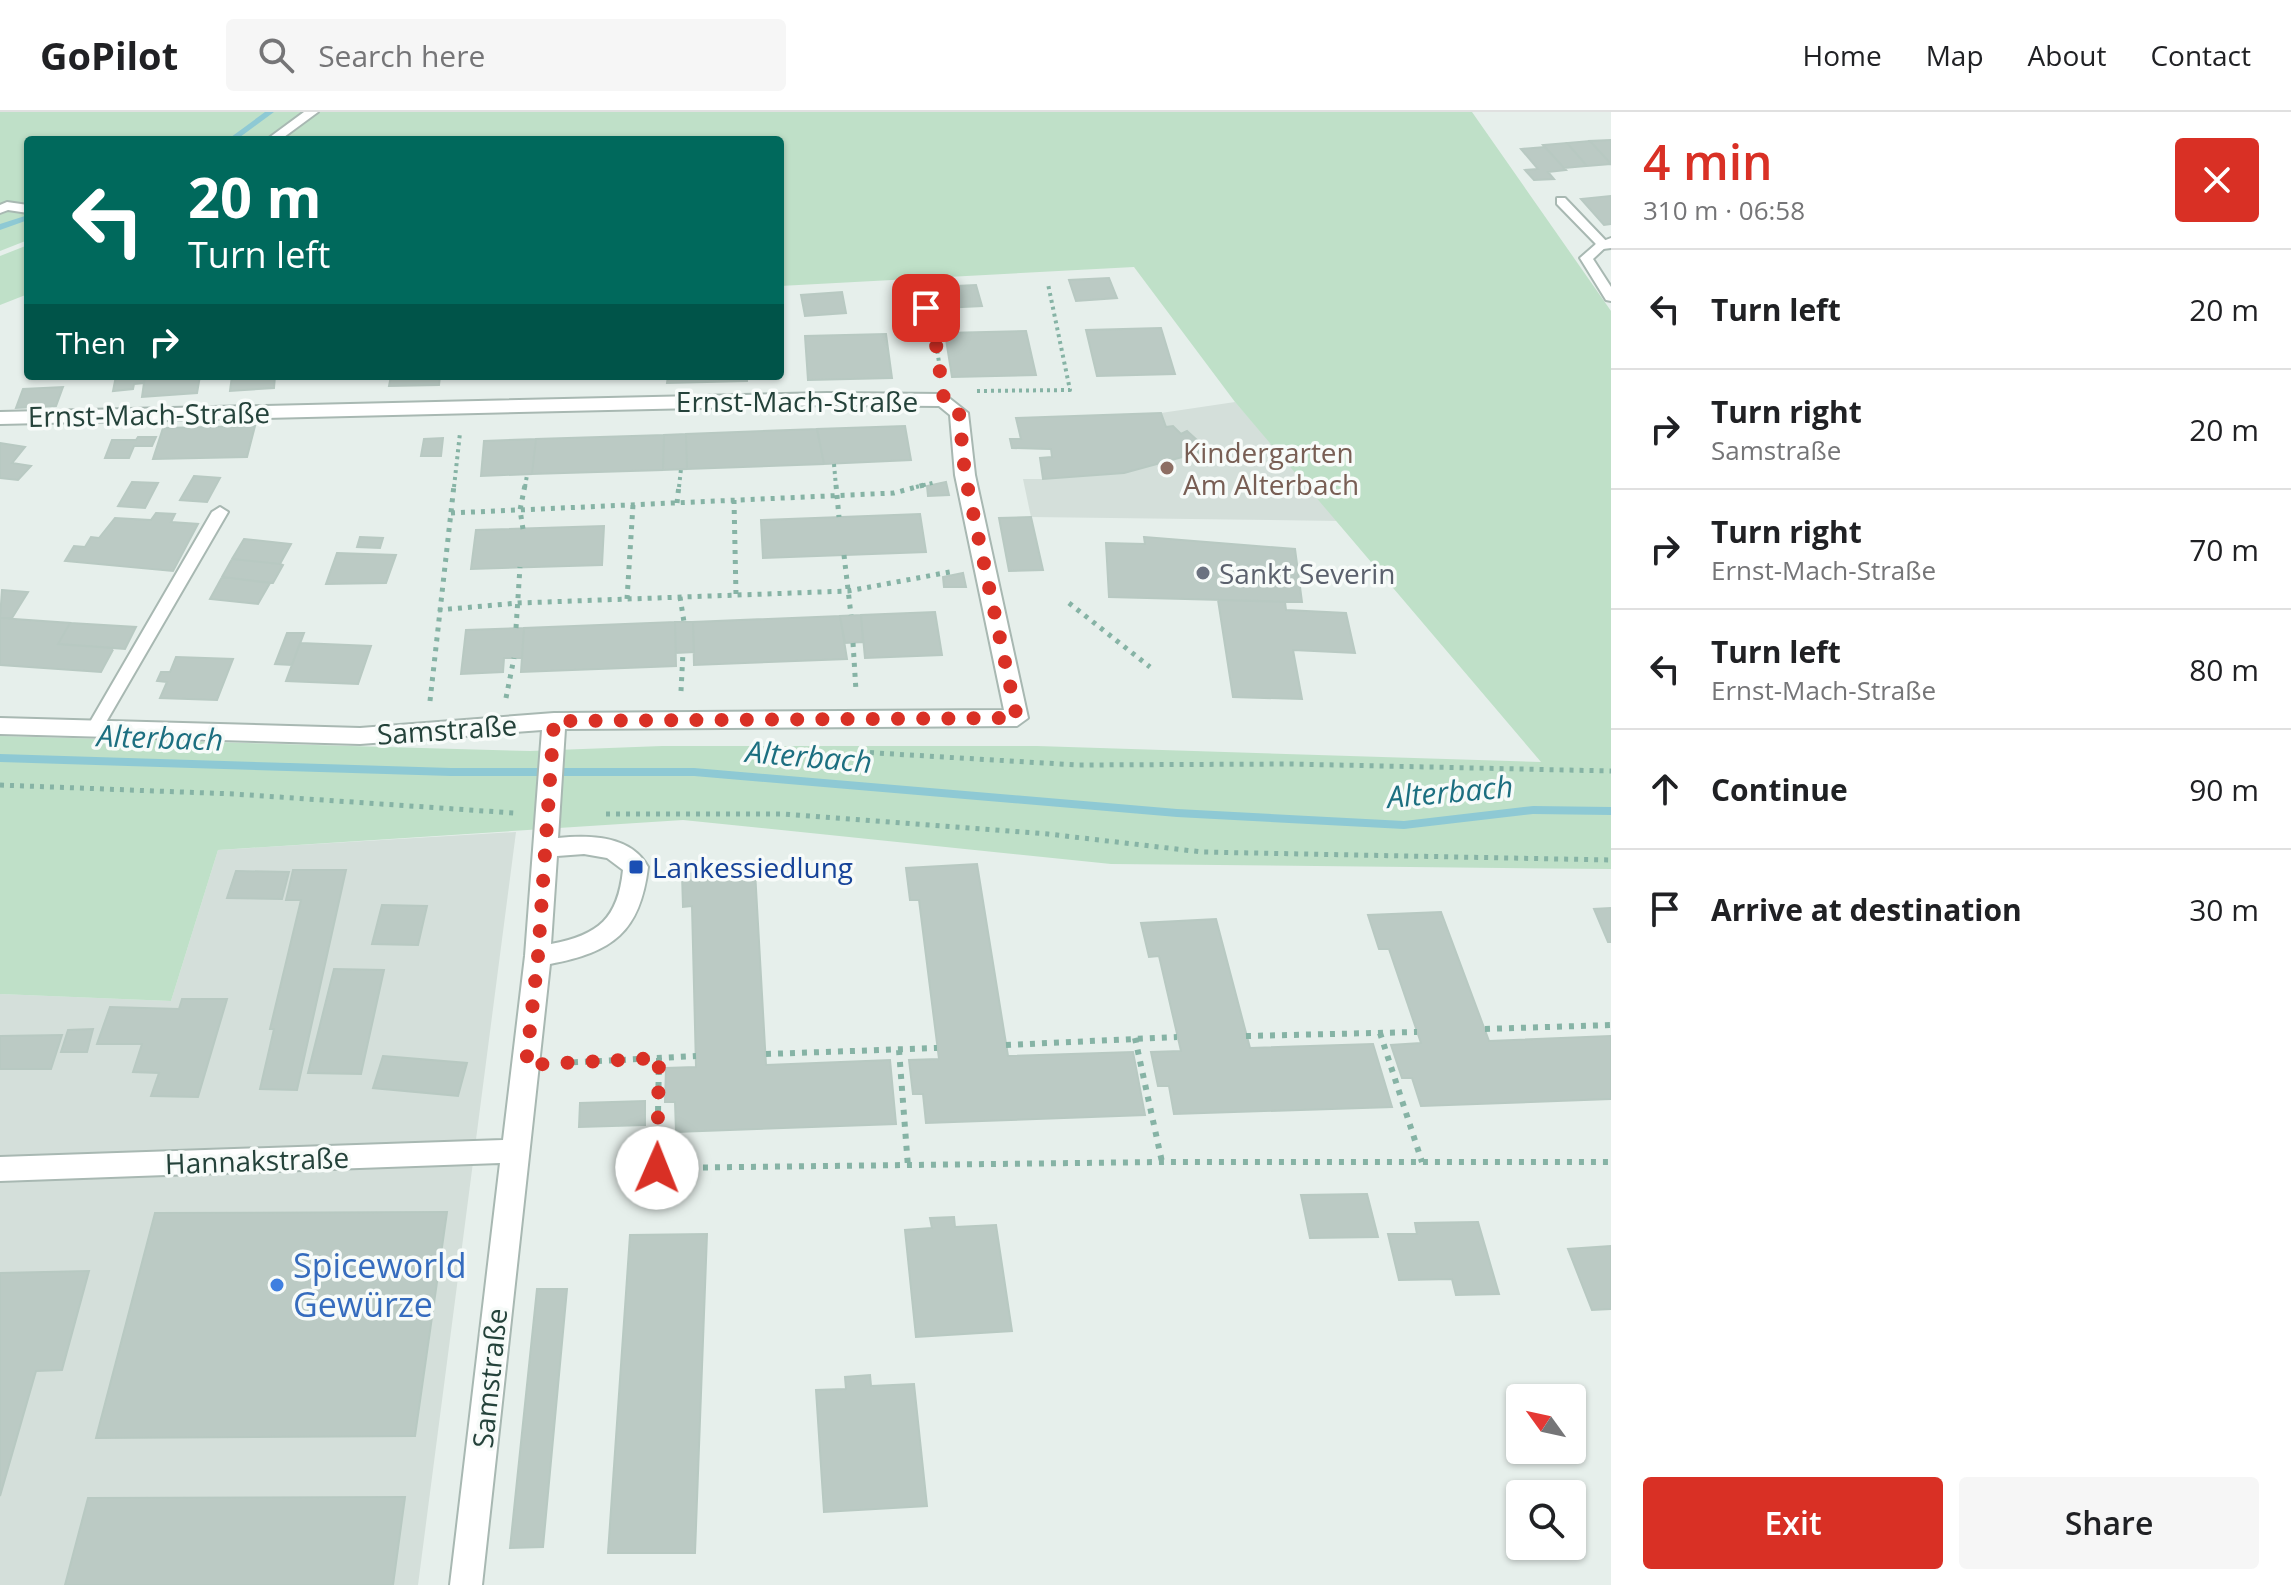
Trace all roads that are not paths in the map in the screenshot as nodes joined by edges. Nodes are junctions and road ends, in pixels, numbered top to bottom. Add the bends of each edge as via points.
1 (312, 112) edge
2 (278, 136) edge
3 (1561, 201) dead end
4 (24, 208) edge
5 (0, 209) edge
6 (1607, 244) edge
7 (1611, 297) edge
8 (0, 418) edge
9 (220, 512) dead end
10 (554, 721) junction
11 (0, 726) edge
12 (94, 729) junction
13 (546, 848) junction
14 (538, 956) junction
15 (514, 1151) junction
16 (0, 1169) edge
17 (466, 1585) edge

1 - 2 lane
3 - 6 lane
4 - 5 lane
6 - 7 lane via 1586,258
8 - 10 street, Ernst-Mach-Straße via 944,396 959,413 965,475 1017,718
9 - 12 lane
10 - 12 street, Samstraße via 360,736
10 - 13 street, Samstraße via 537,810
11 - 12 street, Samstraße
13 - 14 street, Samstraße
13 - 14 street via 591,844 620,850 636,867 630,904 603,937 568,953
14 - 15 street, Samstraße
15 - 16 street, Hannakstraße
15 - 17 street, Samstraße

